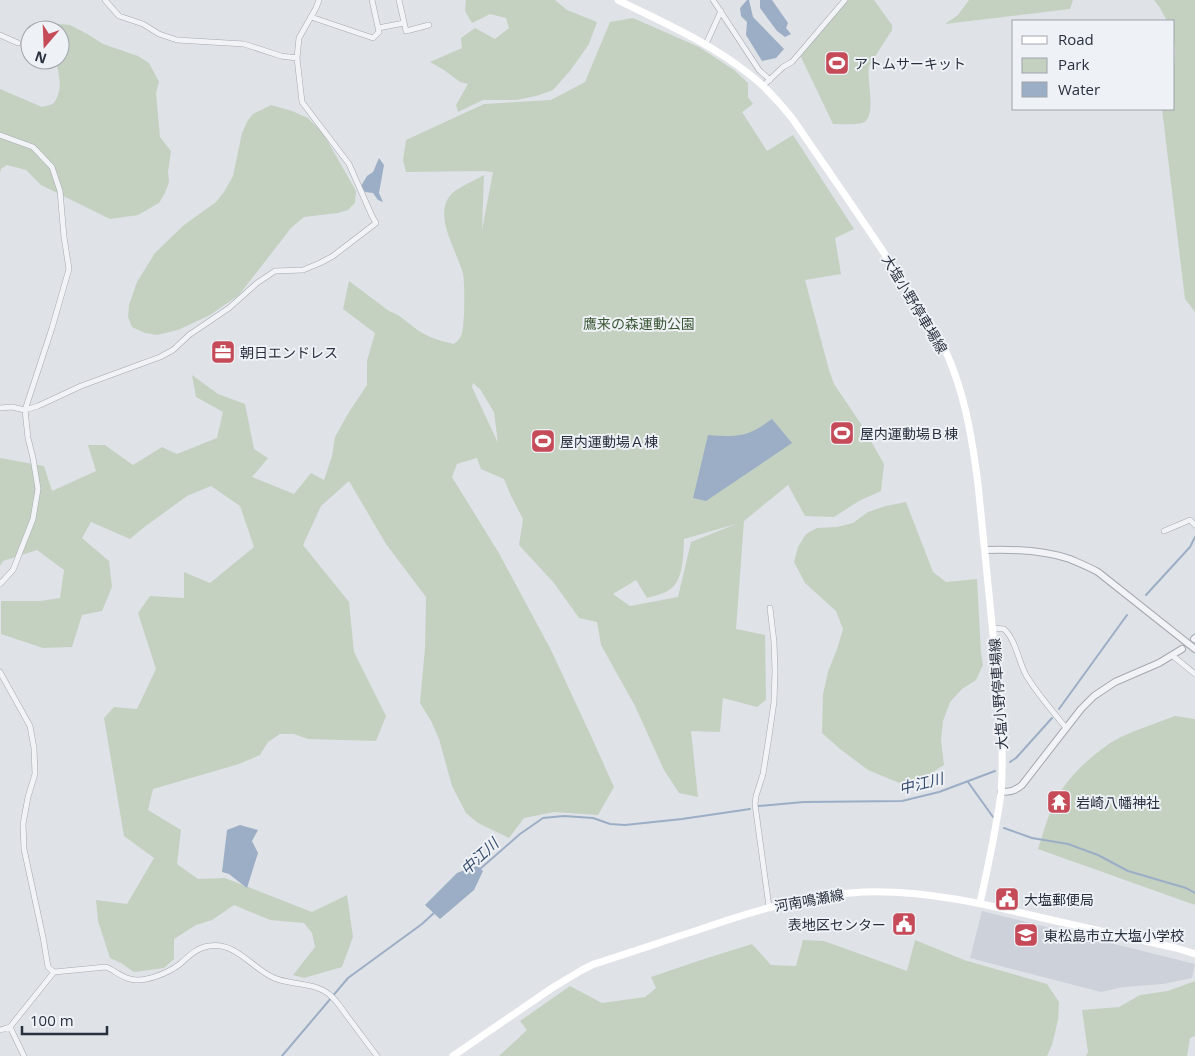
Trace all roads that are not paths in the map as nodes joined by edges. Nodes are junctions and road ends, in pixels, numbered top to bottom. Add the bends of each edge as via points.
1 (105, 0) edge
2 (319, 0) edge
3 (372, 0) edge
4 (399, 0) edge
5 (618, 0) edge
6 (713, 0) edge
7 (845, 0) edge
8 (721, 11) junction
9 (311, 17) junction
10 (404, 23) junction
11 (429, 24) dead end
12 (378, 28) junction
13 (0, 35) edge
14 (18, 43) dead end
15 (706, 44) junction
16 (297, 58) junction
17 (770, 80) junction
18 (763, 86) junction
19 (0, 135) edge
20 (0, 408) edge
21 (25, 410) junction
22 (1195, 525) edge
23 (1164, 532) dead end
24 (985, 550) junction
25 (0, 584) edge
26 (770, 608) dead end
27 (993, 628) junction
28 (1182, 649) dead end
29 (1195, 649) edge
30 (1173, 656) junction
31 (0, 672) edge
32 (1195, 674) edge
33 (1066, 728) junction
34 (1001, 792) junction
35 (980, 903) junction
36 (770, 907) junction
37 (1195, 954) edge
38 (54, 972) junction
39 (10, 1027) junction
40 (0, 1030) edge
41 (24, 1056) edge
42 (377, 1056) edge
43 (453, 1056) edge

1 - 16 street via 119,16 176,40 244,44 275,55
2 - 9 street
3 - 12 street
4 - 10 street
5 - 15 main road, 大塩小野停車場線
6 - 8 street
7 - 17 street via 792,62
8 - 15 street
8 - 17 street via 759,70
9 - 12 street via 374,38
9 - 16 street via 299,38
10 - 11 street via 406,31
10 - 12 street
13 - 14 street
15 - 18 main road, 大塩小野停車場線
16 - 21 street via 302,102 349,164 376,223 320,263 303,270 275,271 160,357
17 - 18 street
18 - 24 main road, 大塩小野停車場線 via 807,139 918,302 942,344 961,391 969,424
19 - 21 street via 33,147 52,168 60,190 69,269
20 - 21 street
21 - 25 street via 38,488 33,519 20,553 13,570
22 - 23 street via 1190,520
24 - 27 main road, 大塩小野停車場線
24 - 29 street via 1051,554 1083,564 1098,572
26 - 36 street via 774,642 774,702 755,804
27 - 33 street via 1004,628 1008,633 1026,675
27 - 34 main road, 大塩小野停車場線 via 1002,724
28 - 30 street
30 - 32 street
30 - 33 street via 1104,688
31 - 38 street via 30,726 34,748 35,774 23,824 24,849 48,967
33 - 34 street via 1018,789
34 - 35 main road, 大塩小野停車場線
35 - 36 main road, 河南鳴瀬線 via 905,893 863,892
35 - 37 main road, 河南鳴瀬線
36 - 43 main road, 河南鳴瀬線 via 582,970
38 - 39 street
38 - 42 street via 106,967 130,979 143,979 171,970 199,949 218,946 237,952 273,978 313,986 331,996
39 - 40 street
39 - 41 street

